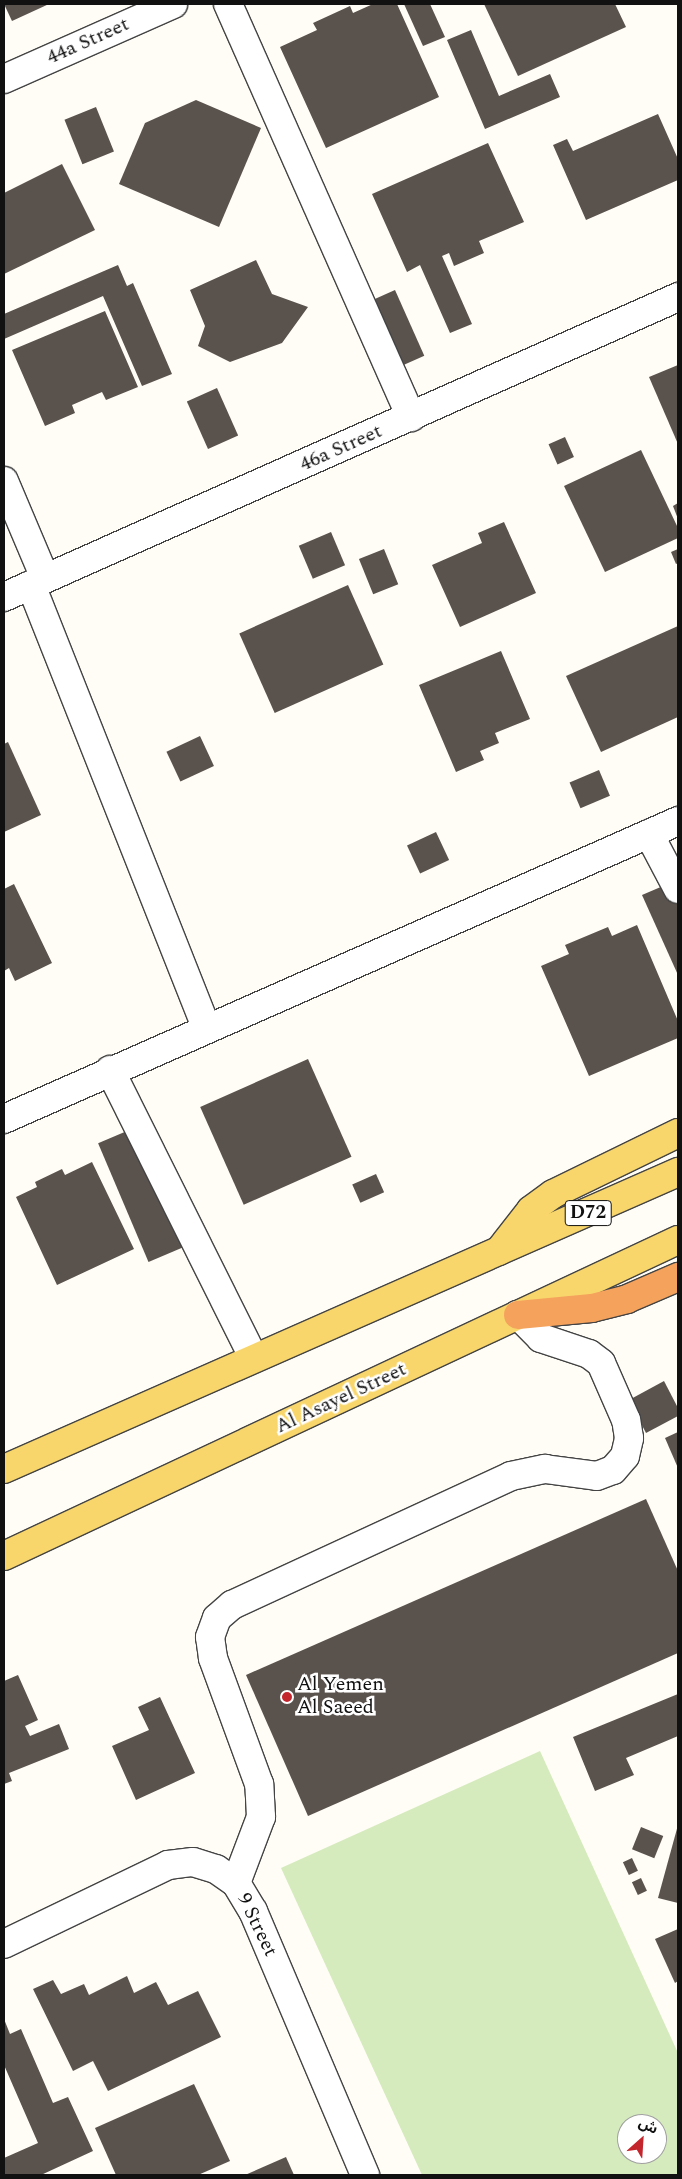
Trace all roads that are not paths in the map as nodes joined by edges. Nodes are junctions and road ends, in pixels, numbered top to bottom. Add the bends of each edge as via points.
1 (173, 4) edge
2 (228, 4) edge
3 (4, 79) edge
4 (678, 297) edge
5 (411, 417) junction
6 (4, 481) edge
7 (38, 581) junction
8 (4, 597) edge
9 (678, 821) edge
10 (649, 834) junction
11 (678, 889) edge
12 (206, 1027) junction
13 (110, 1070) junction
14 (4, 1119) edge
15 (678, 1134) edge
16 (678, 1172) edge
17 (678, 1240) edge
18 (497, 1253) junction
19 (678, 1277) edge
20 (518, 1315) junction
21 (252, 1357) junction
22 (4, 1469) edge
23 (4, 1556) edge
24 (236, 1883) junction
25 (4, 1944) edge
26 (365, 2175) edge

1 - 3 street, 44a Street
2 - 5 street
4 - 5 street, 46a Street
5 - 7 street, 46a Street
6 - 7 street
7 - 8 street, 46a Street
7 - 12 street
9 - 10 street
10 - 11 street
10 - 12 street
12 - 13 street
13 - 14 street
13 - 21 street
15 - 18 main road via 553,1194 512,1230
16 - 18 main road, D72
17 - 20 main road, Al Asayel Street
18 - 21 main road, D72
19 - 20 highway via 627,1299 592,1308
20 - 23 main road, Al Asayel Street
20 - 24 street via 541,1338 589,1354 601,1363 626,1420 630,1438 625,1456 613,1470 597,1476 545,1469 510,1476 232,1605 216,1618 210,1638 213,1658 259,1784 261,1817
21 - 22 main road, D72
24 - 25 street, 9 Street via 216,1869 193,1862 168,1865
24 - 26 street, 9 Street via 253,1911

